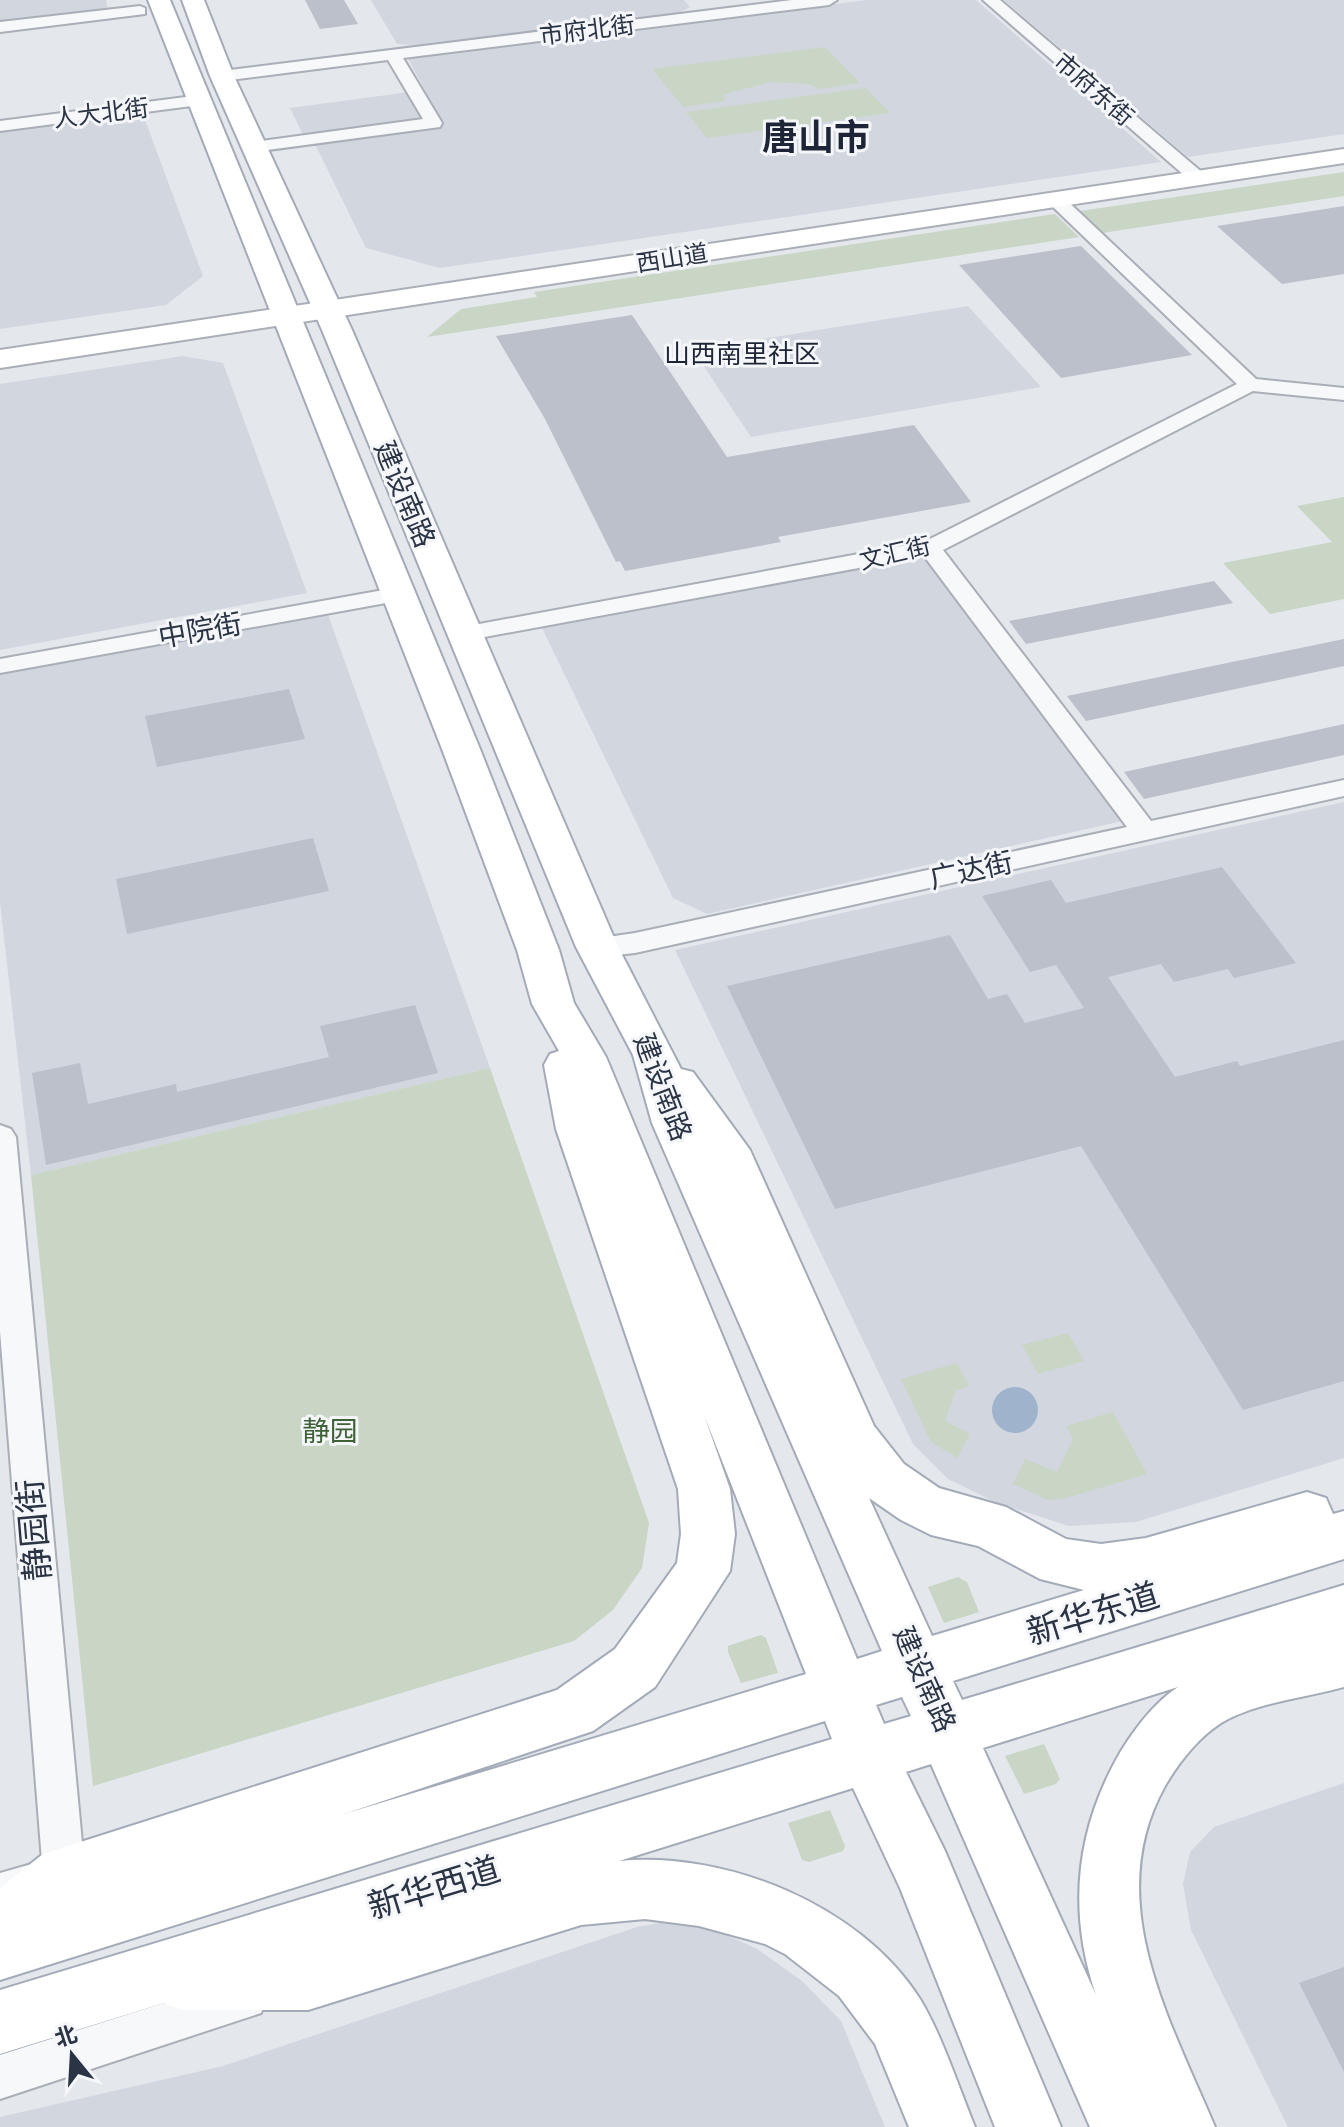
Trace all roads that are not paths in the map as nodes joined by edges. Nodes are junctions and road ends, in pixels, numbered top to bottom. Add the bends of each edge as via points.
1 (193, 0) edge
2 (212, 0) edge
3 (691, 0) edge
4 (829, 0) edge
5 (991, 0) edge
6 (145, 4) edge
7 (705, 15) junction
8 (0, 27) edge
9 (207, 31) junction
10 (393, 54) junction
11 (222, 76) junction
12 (201, 100) junction
13 (0, 126) edge
14 (253, 147) junction
15 (1344, 156) edge
16 (1198, 178) junction
17 (1056, 200) junction
18 (328, 310) junction
19 (289, 316) junction
20 (0, 359) edge
21 (1250, 385) junction
22 (1344, 394) edge
23 (930, 548) junction
24 (400, 594) junction
25 (463, 634) junction
26 (0, 666) edge
27 (1344, 788) edge
28 (1145, 832) junction
29 (597, 947) junction
30 (553, 1004) junction
31 (655, 1055) junction
32 (0, 1137) edge
33 (1344, 1505) edge
34 (1344, 1535) edge
35 (1344, 1610) edge
36 (1344, 1661) edge
37 (920, 1668) junction
38 (841, 1690) junction
39 (950, 1734) junction
40 (868, 1756) junction
41 (64, 1875) junction
42 (0, 1894) edge
43 (0, 1928) edge
44 (0, 1949) edge
45 (136, 1978) junction
46 (308, 1979) junction
47 (0, 2022) edge
48 (0, 2077) edge
49 (942, 2127) edge
50 (1028, 2127) edge
51 (1123, 2127) edge
52 (1182, 2127) edge

1 - 9 main road, 建设南路
2 - 9 main road
3 - 7 street
4 - 7 street, 市府北街
5 - 16 street, 市府东街
6 - 8 street
6 - 12 main road, 建设南路 via 176,41
7 - 10 street, 市府北街
9 - 11 main road, 建设南路
10 - 11 street, 市府北街
10 - 14 street via 434,123
11 - 14 main road, 建设南路
12 - 13 street, 人大北街
12 - 19 main road, 建设南路
14 - 18 main road, 建设南路
15 - 16 street, 西山道
16 - 17 street, 西山道
17 - 18 street, 西山道
17 - 21 street
18 - 19 street, 西山道
18 - 25 main road, 建设南路
19 - 20 street, 西山道
19 - 24 main road, 建设南路
21 - 22 street
21 - 23 street, 文汇街
23 - 25 street, 文汇街
23 - 28 street
24 - 26 street, 中院街
24 - 30 main road, 建设南路 via 538,950
25 - 29 main road, 建设南路
27 - 28 street, 广达街
28 - 29 street, 广达街
29 - 31 main road, 建设南路
30 - 38 main road, 建设南路 via 584,1057
30 - 41 main road via 579,1129 704,1489 708,1534 703,1571 635,1668 573,1712
31 - 33 main road via 727,1150 855,1440 885,1480 920,1504 950,1518 987,1524 1059,1562 1101,1568 1146,1562
31 - 37 main road, 建设南路 via 675,1123
32 - 41 street, 静园街
34 - 37 main road, 新华东道
35 - 39 main road
36 - 52 main road via 1208,1700 1174,1725 1142,1768 1109,1849 1109,1925 1128,2004
37 - 38 main road, 新华东道
37 - 39 main road, 建设南路
38 - 40 main road, 建设南路
38 - 44 main road
39 - 40 main road
39 - 51 main road, 建设南路
40 - 45 main road, 新华西道
40 - 50 main road, 建设南路 via 924,1872
41 - 42 street
41 - 43 main road
45 - 46 main road
45 - 47 main road, 新华西道
46 - 48 street
46 - 49 main road via 581,1895 645,1889 699,1896 773,1915 807,1932 861,1974 898,2022

